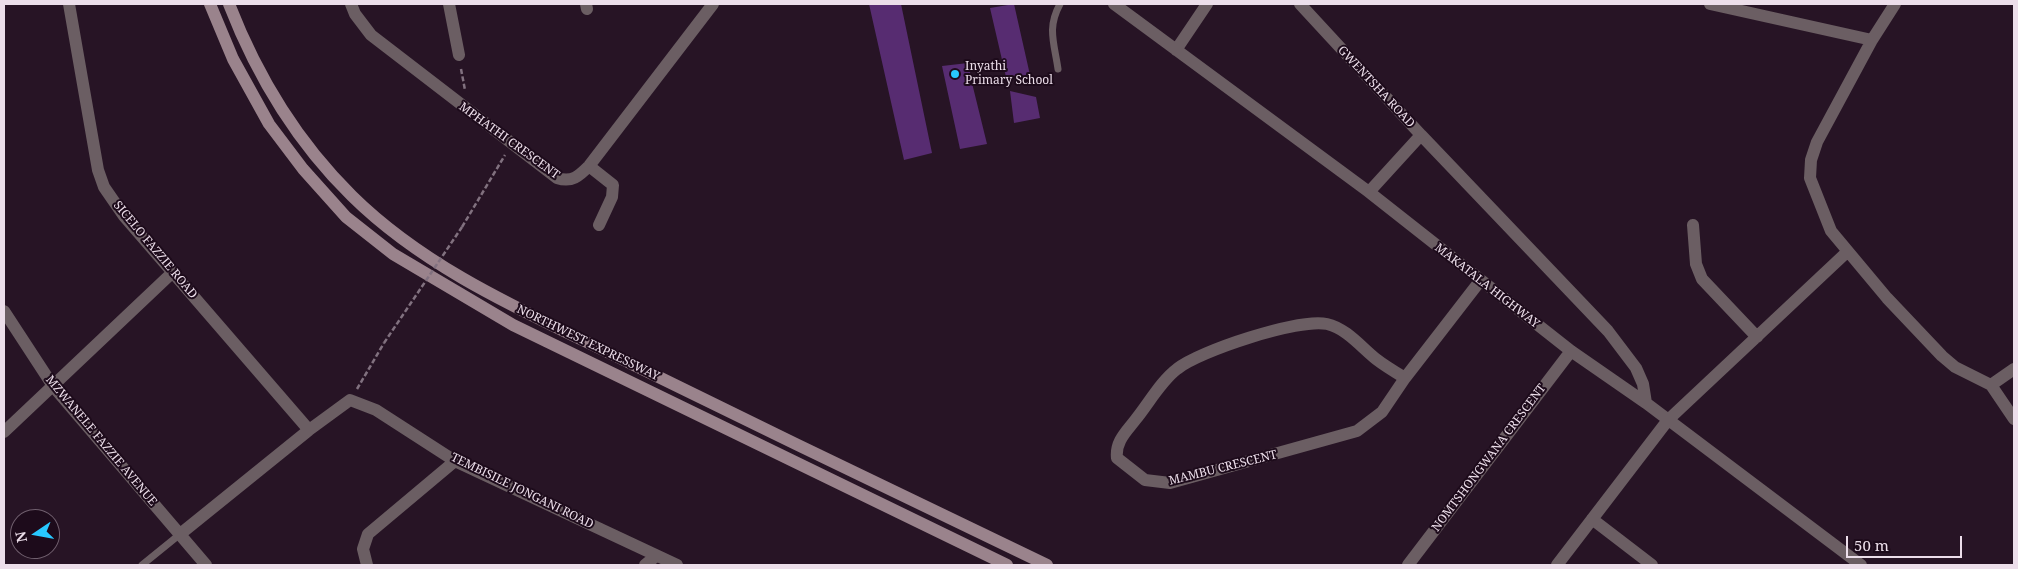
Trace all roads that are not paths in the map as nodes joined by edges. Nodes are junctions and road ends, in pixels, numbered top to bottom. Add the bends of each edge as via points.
1 (69, 4) edge
2 (210, 4) edge
3 (229, 4) edge
4 (351, 4) edge
5 (449, 4) edge
6 (713, 4) edge
7 (1060, 4) edge
8 (1114, 4) edge
9 (1300, 4) edge
10 (1710, 4) edge
11 (1896, 4) edge
12 (1204, 5) edge
13 (1872, 40) junction
14 (1176, 50) junction
15 (458, 55) road end
16 (1058, 69) dead end
17 (1421, 135) junction
18 (589, 166) junction
19 (1369, 192) junction
20 (599, 225) dead end
21 (1693, 225) dead end
22 (1847, 252) junction
23 (173, 272) junction
24 (1480, 281) junction
25 (4, 311) edge
26 (1757, 337) junction
27 (1571, 351) junction
28 (2014, 369) edge
29 (1405, 378) junction
30 (1991, 385) junction
31 (53, 386) junction
32 (1646, 403) junction
33 (2014, 419) edge
34 (1668, 420) junction
35 (309, 430) junction
36 (4, 432) edge
37 (455, 461) junction
38 (1592, 519) junction
39 (179, 535) junction
40 (656, 556) junction
41 (1845, 561) edge
42 (142, 565) edge
43 (206, 565) edge
44 (367, 565) edge
45 (645, 565) edge
46 (678, 565) edge
47 (1007, 565) edge
48 (1047, 565) edge
49 (1408, 565) edge
50 (1557, 565) edge
51 (1652, 565) edge
52 (1861, 565) edge

1 - 23 street, SICELO FAZZIE ROAD via 91,138 104,187 124,216
2 - 47 main road, NORTHWEST EXPRESSWAY via 233,59 269,124 303,169 346,217 393,254 512,325
3 - 48 main road, NORTHWEST EXPRESSWAY via 268,89 306,145 352,197 394,233 446,269 675,386
4 - 18 street, MPHATHI CRESCENT via 354,14 371,35 557,178 578,177
5 - 15 street
6 - 18 street, MPHATHI CRESCENT
7 - 16 lane via 1052,18
8 - 14 street, MAKATALA HIGHWAY
9 - 17 street, GWENTSHA ROAD
10 - 13 street
11 - 13 street
12 - 14 street
13 - 22 street via 1830,116 1811,160 1810,178 1830,231
14 - 19 street, MAKATALA HIGHWAY
17 - 19 street, GWENTSHA ROAD
17 - 32 street via 1608,331 1636,368
18 - 20 street via 613,186 612,197
19 - 24 street, MAKATALA HIGHWAY
21 - 26 street via 1696,264 1702,279
22 - 26 street
22 - 30 street via 1942,356 1955,367
23 - 31 street
23 - 35 street, SICELO FAZZIE ROAD
24 - 27 street, MAKATALA HIGHWAY
24 - 29 street, MAMBU CRESCENT
25 - 31 street, MZWANELE FAZZIE AVENUE
26 - 34 street
27 - 32 street, MAKATALA HIGHWAY
27 - 49 street, NOMTSHONGWANA CRESCENT
28 - 30 street
29 - 29 street, MAMBU CRESCENT via 1382,412 1357,431 1342,437 1170,483 1145,480 1117,458 1117,444 1162,385 1185,363 1203,353 1296,325 1329,324
30 - 33 street
31 - 36 street
31 - 39 street, MZWANELE FAZZIE AVENUE
32 - 34 street, MAKATALA HIGHWAY
34 - 38 street
34 - 41 street, MAKATALA HIGHWAY
35 - 37 street, TEMBISILE JONGANI ROAD via 350,400 376,410
35 - 39 street
37 - 40 street, TEMBISILE JONGANI ROAD
37 - 44 street via 368,534 363,549
38 - 50 street
38 - 51 street
39 - 42 lane
39 - 43 street, MZWANELE FAZZIE AVENUE
40 - 45 street
40 - 46 street, TEMBISILE JONGANI ROAD
41 - 52 street, MAKATALA HIGHWAY

